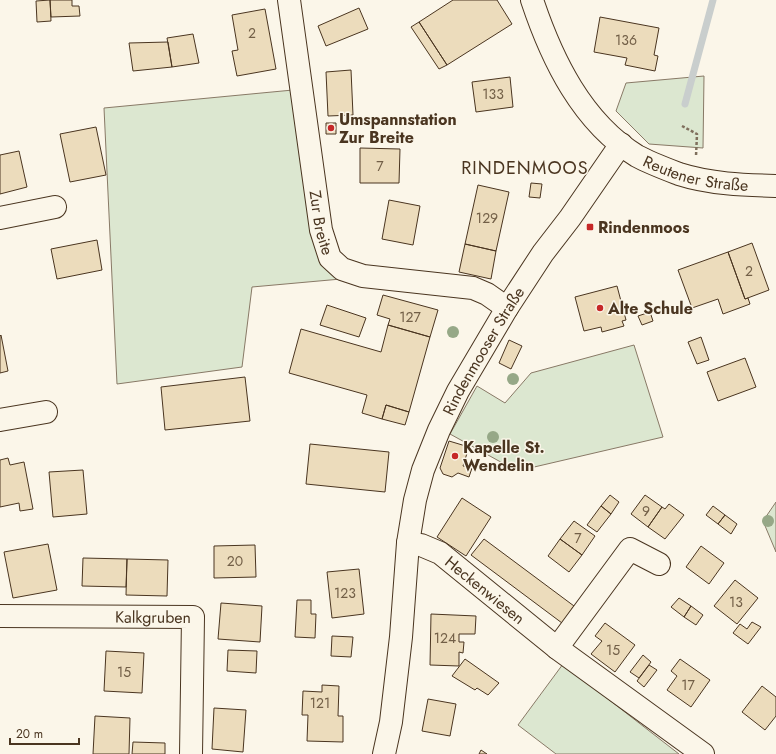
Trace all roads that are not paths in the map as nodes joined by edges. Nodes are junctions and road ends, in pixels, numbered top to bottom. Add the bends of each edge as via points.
1 (289, 0) edge
2 (532, 0) edge
3 (621, 144) junction
4 (776, 186) edge
5 (54, 207) dead end
6 (0, 218) edge
7 (507, 308) junction
8 (46, 412) dead end
9 (0, 420) edge
10 (408, 543) junction
11 (659, 564) dead end
12 (0, 616) edge
13 (557, 648) junction
14 (191, 754) edge
15 (384, 754) edge
16 (704, 754) edge

1 - 7 street, Zur Breite via 321,230 330,258 342,269 363,276 473,288
2 - 3 street via 550,49 584,108
3 - 4 street, Reutener Straße via 638,156 679,174 747,185
3 - 7 street, Rindenmooser Straße
5 - 6 street
7 - 10 street, Rindenmooser Straße via 458,391 439,430 423,470
8 - 9 street
10 - 13 street, Heckenwiesen via 421,545 440,554
10 - 15 street, Rindenmooser Straße via 401,637 391,722
11 - 13 street via 630,549
12 - 14 street, Kalkgruben via 193,617
13 - 16 street, Heckenwiesen

